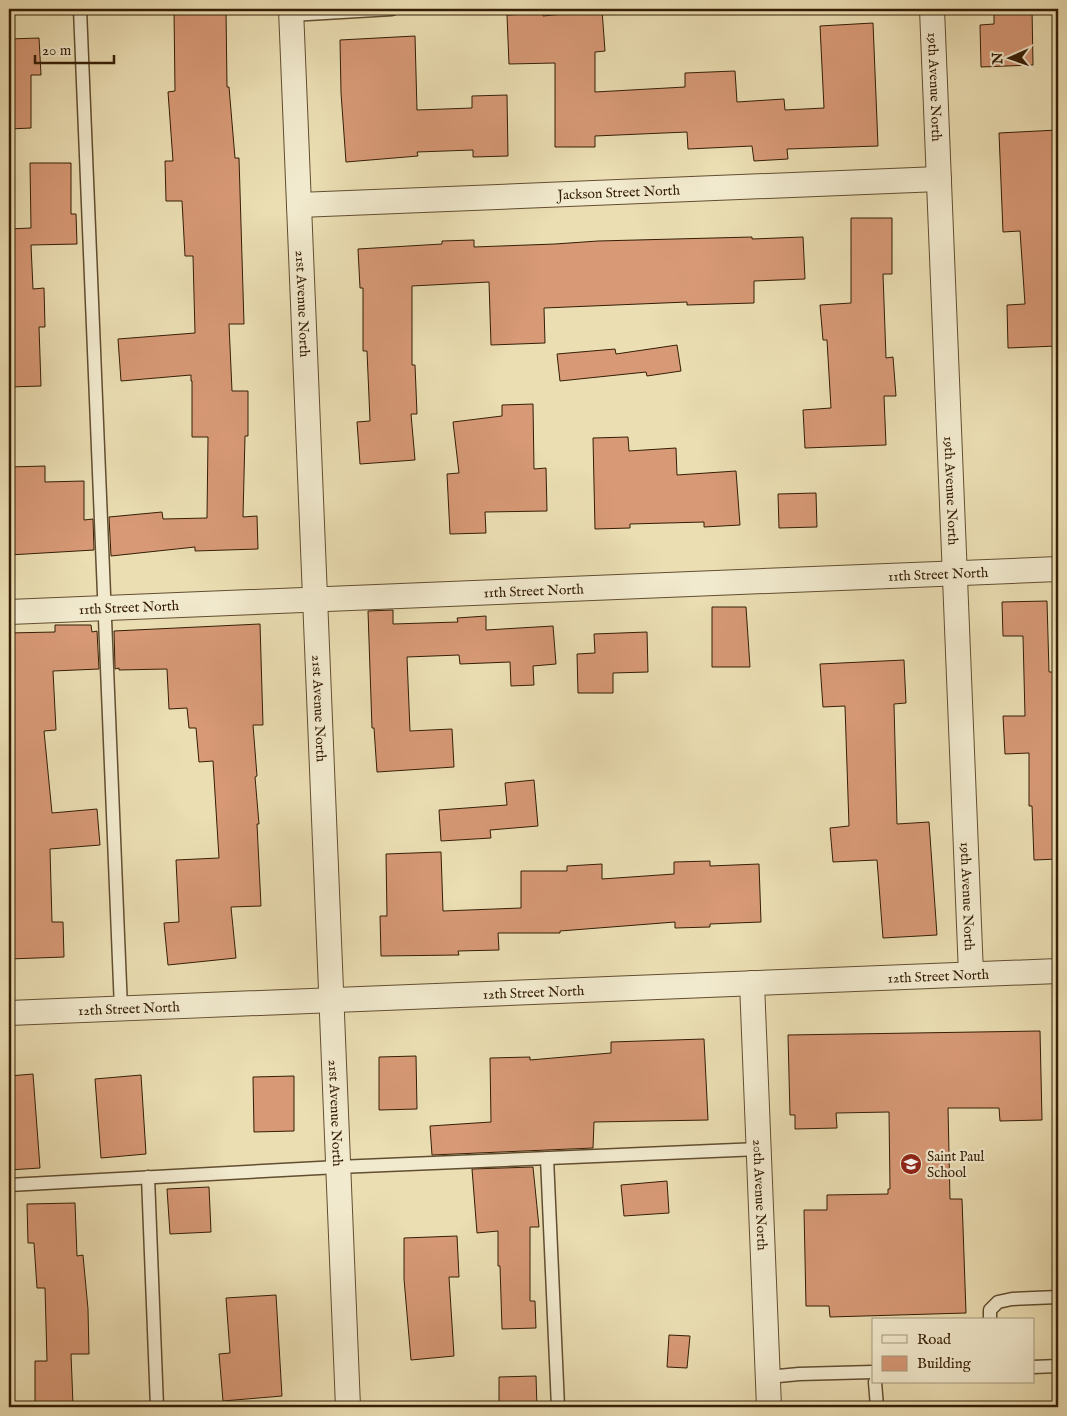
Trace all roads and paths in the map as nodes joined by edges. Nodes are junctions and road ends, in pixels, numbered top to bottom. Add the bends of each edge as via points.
1 (80, 9) edge
2 (392, 9) edge
3 (932, 9) edge
4 (291, 12) edge
5 (939, 179) junction
6 (299, 205) junction
7 (1058, 569) edge
8 (955, 573) junction
9 (315, 599) junction
10 (104, 608) junction
11 (9, 612) edge
12 (1058, 971) edge
13 (971, 974) junction
14 (752, 983) junction
15 (331, 1000) junction
16 (121, 1008) junction
17 (9, 1013) edge
18 (759, 1150) junction
19 (547, 1158) junction
20 (338, 1167) junction
21 (148, 1177) junction
22 (9, 1185) edge
23 (1058, 1297) edge
24 (990, 1318) edge
25 (1058, 1366) edge
26 (1034, 1367) edge
27 (872, 1372) edge
28 (768, 1377) junction
29 (876, 1384) edge
30 (157, 1407) edge
31 (348, 1407) edge
32 (558, 1407) edge
33 (769, 1407) edge
34 (877, 1407) edge

1 - 10 lane
2 - 4 lane
3 - 5 street, 19th Avenue North
4 - 6 street, 21st Avenue North
5 - 6 street, Jackson Street North
5 - 8 street, 19th Avenue North
6 - 9 street, 21st Avenue North
7 - 8 street, 11th Street North
8 - 9 street, 11th Street North
8 - 13 street, 19th Avenue North
9 - 10 street, 11th Street North
9 - 15 street, 21st Avenue North
10 - 11 street, 11th Street North
10 - 16 lane
12 - 13 street, 12th Street North
13 - 14 street, 12th Street North
14 - 15 street, 12th Street North
14 - 18 street, 20th Avenue North
15 - 16 street, 12th Street North
15 - 20 street, 21st Avenue North
16 - 17 street, 12th Street North
18 - 19 lane
18 - 28 street, 20th Avenue North
19 - 20 lane
19 - 32 lane
20 - 21 lane
20 - 31 street, 21st Avenue North
21 - 22 lane
21 - 30 lane
23 - 24 lane via 998,1302 990,1310
25 - 26 lane
27 - 28 lane
28 - 33 street, 20th Avenue North
29 - 34 lane

